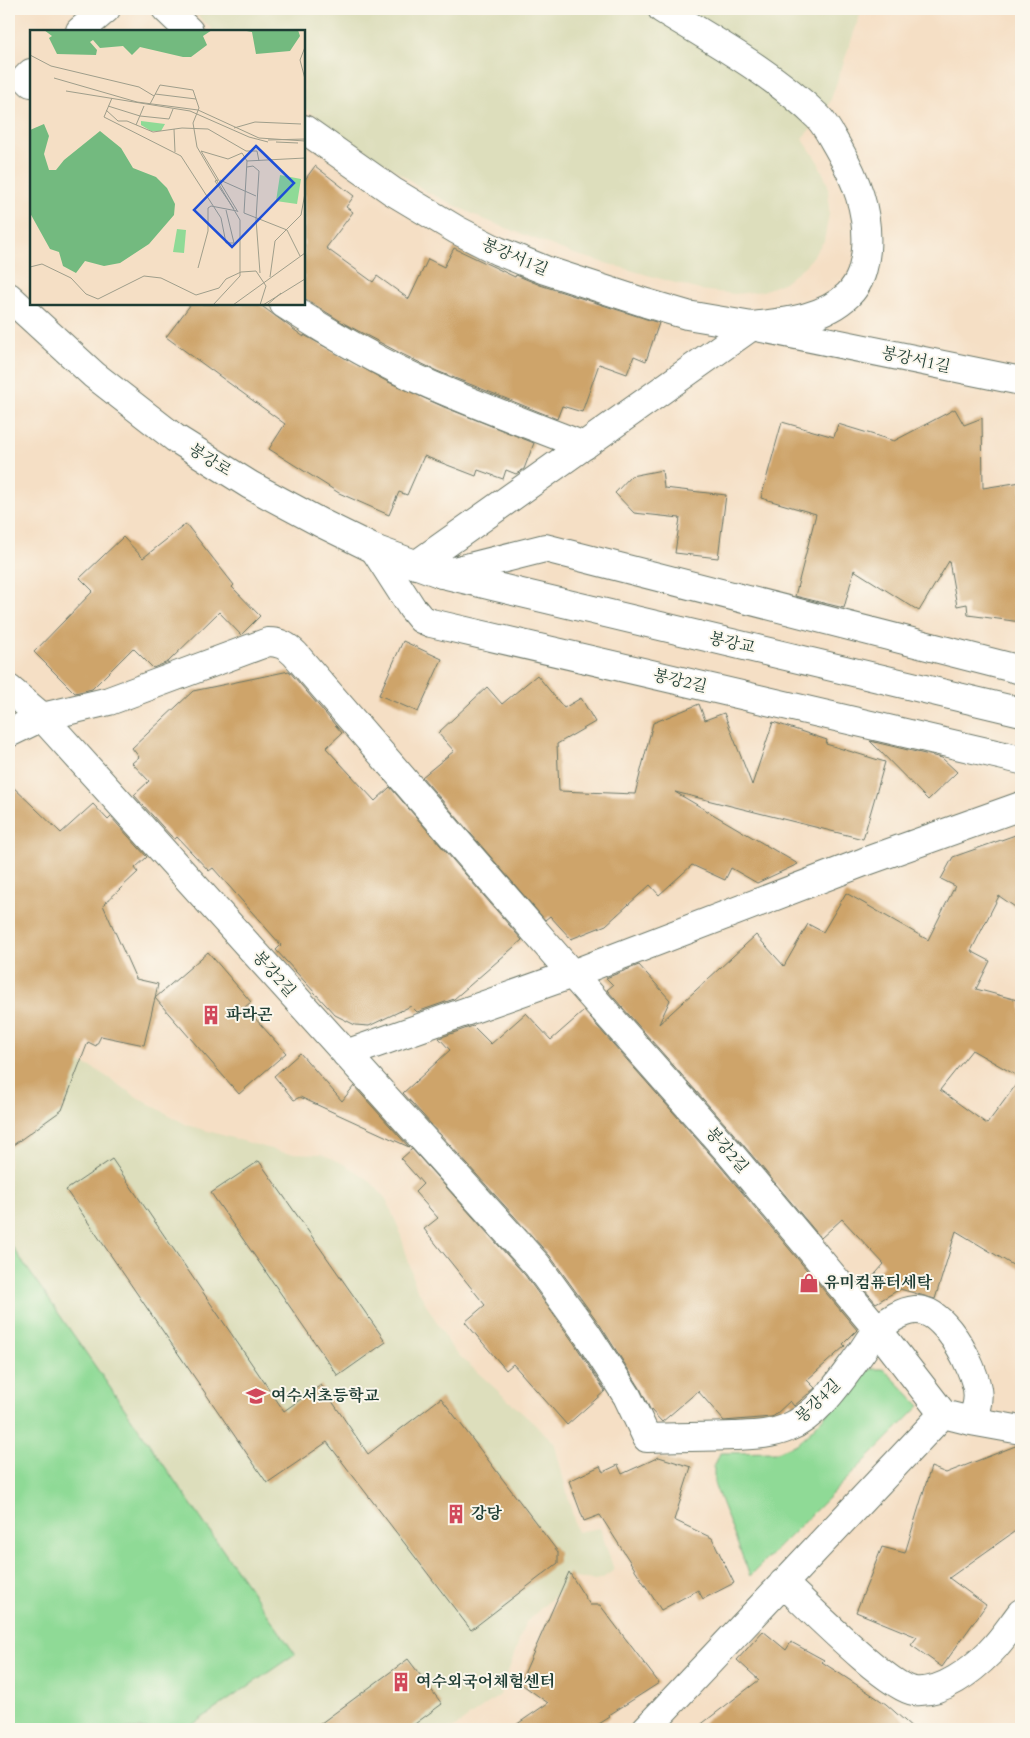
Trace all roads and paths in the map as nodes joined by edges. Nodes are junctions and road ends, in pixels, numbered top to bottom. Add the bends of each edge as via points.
1 (106, 9) edge
2 (166, 9) edge
3 (662, 9) edge
4 (81, 30) edge
5 (189, 30) edge
6 (305, 130) edge
7 (9, 296) edge
8 (286, 305) edge
9 (752, 326) junction
10 (1021, 381) edge
11 (584, 446) junction
12 (374, 549) junction
13 (416, 565) junction
14 (442, 574) junction
15 (1021, 670) edge
16 (9, 689) edge
17 (1021, 712) edge
18 (42, 717) junction
19 (9, 733) edge
20 (1021, 760) edge
21 (1021, 806) edge
22 (572, 974) junction
23 (346, 1054) junction
24 (878, 1330) junction
25 (943, 1414) junction
26 (971, 1421) junction
27 (1021, 1430) edge
28 (647, 1438) joint
29 (783, 1582) junction
30 (1021, 1613) edge
31 (646, 1729) edge

1 - 4 street
2 - 5 street
3 - 9 street via 767,76 820,119 847,164 863,206 864,269 859,282 848,295 813,315
6 - 9 street, 봉강서1길 via 392,191 498,251 646,303 687,315
7 - 12 street, 봉강로 via 94,374 175,438 250,485
8 - 11 street via 367,353 430,384
9 - 10 street, 봉강서1길
9 - 11 street
11 - 13 street
12 - 13 street, 봉강로
12 - 20 street, 봉강2길 via 412,608 421,619 431,623
13 - 14 street, 봉강로
14 - 15 street via 545,548
14 - 17 street, 봉강교
16 - 18 street, 봉강2길
18 - 19 street, 봉강2길
18 - 22 street, 봉강2길 via 109,701 268,642 286,646
18 - 23 street, 봉강2길
21 - 22 street via 864,862
22 - 23 street
22 - 24 street, 봉강2길 via 728,1151
23 - 28 street, 봉강2길 via 538,1265 627,1396
24 - 25 street
24 - 26 street, 봉강4길 via 901,1314 915,1310 934,1316 946,1327 955,1338 975,1381 978,1398
24 - 28 street, 봉강4길 via 844,1376 800,1422 765,1434
25 - 26 street
25 - 29 street
26 - 27 street
29 - 30 street via 877,1670 914,1691 934,1689 973,1667 991,1651
29 - 31 street

